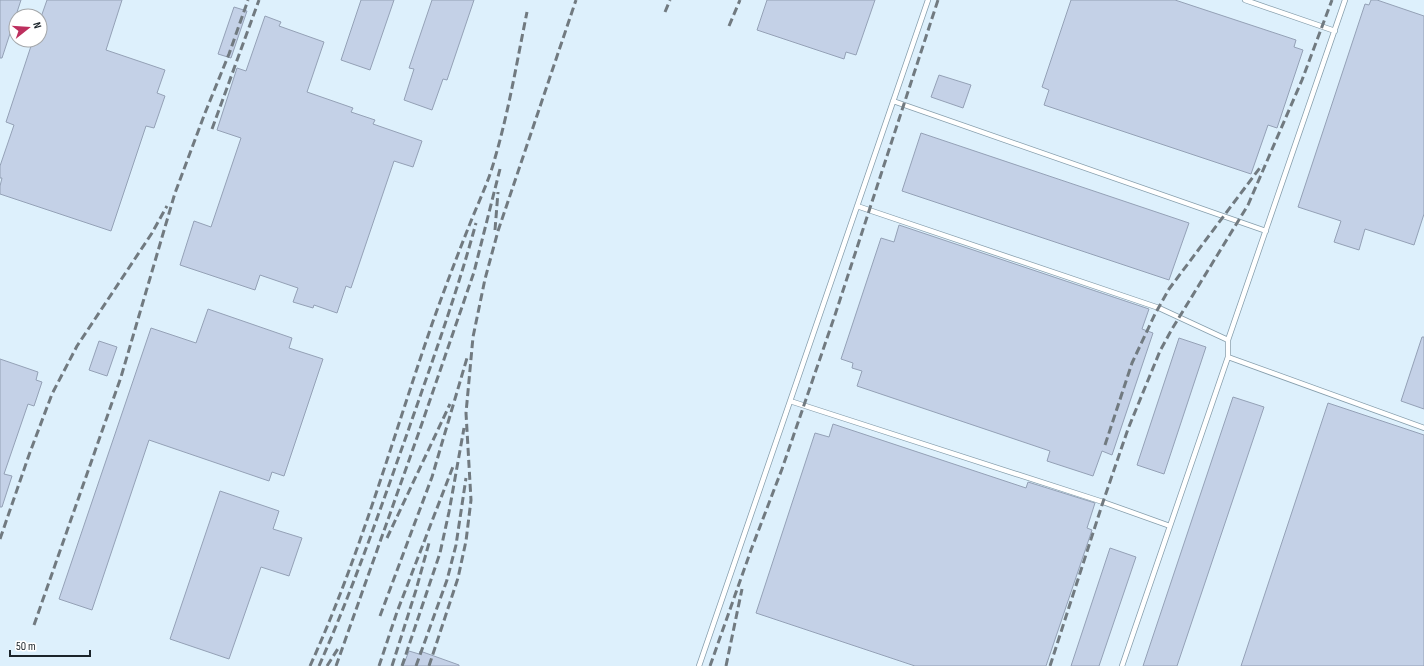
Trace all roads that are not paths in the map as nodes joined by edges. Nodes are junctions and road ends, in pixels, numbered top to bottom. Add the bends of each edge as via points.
1 (928, 0) edge
2 (1245, 0) edge
3 (1345, 0) edge
4 (1335, 31) junction
5 (893, 101) junction
6 (857, 206) junction
7 (1266, 231) junction
8 (1228, 340) junction
9 (1228, 357) junction
10 (790, 401) junction
11 (1424, 428) edge
12 (1170, 526) junction
13 (699, 666) edge
14 (1122, 666) edge

1 - 5 lane
2 - 4 lane
3 - 4 lane
4 - 7 lane
5 - 6 lane
5 - 7 lane
6 - 8 lane via 1159,308
6 - 10 lane
7 - 8 lane
8 - 9 lane
9 - 11 lane
9 - 12 lane
10 - 12 lane
10 - 13 lane
12 - 14 lane

